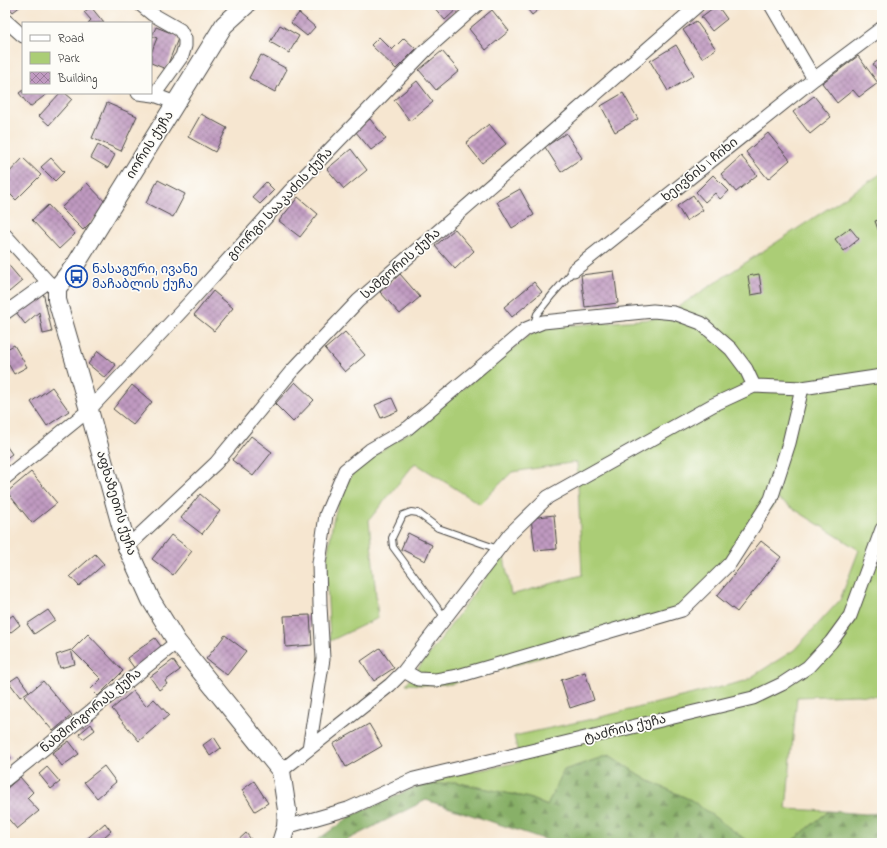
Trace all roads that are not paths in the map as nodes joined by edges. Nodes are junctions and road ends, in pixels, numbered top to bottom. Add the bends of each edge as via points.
1 (141, 5) edge
2 (246, 5) edge
3 (477, 5) edge
4 (698, 5) edge
5 (772, 5) edge
6 (5, 20) edge
7 (882, 28) edge
8 (22, 35) edge
9 (814, 79) junction
10 (146, 94) edge
11 (154, 95) junction
12 (176, 103) junction
13 (5, 235) edge
14 (574, 270) joint
15 (52, 285) junction
16 (5, 313) edge
17 (533, 326) junction
18 (882, 376) edge
19 (754, 386) junction
20 (802, 388) junction
21 (89, 410) junction
22 (5, 478) edge
23 (882, 529) edge
24 (127, 548) junction
25 (498, 549) junction
26 (445, 618) junction
27 (177, 642) junction
28 (404, 671) junction
29 (309, 749) junction
30 (281, 771) junction
31 (5, 780) edge
32 (283, 835) edge

1 - 11 street via 180,30 185,39 182,56
2 - 12 street, იორის ქუჩა via 224,25
3 - 21 street, გიორგი სააკაძის ქუჩა via 426,50 289,192
4 - 24 street, სამგორის ქუჩა via 358,301 291,372 216,463
5 - 9 street
6 - 8 street
7 - 9 street, ხეივნის I ჩიხი
9 - 14 street, ხეივნის I ჩიხი
10 - 11 street
11 - 12 street
12 - 15 street, იორის ქუჩა via 76,264
13 - 15 street
14 - 17 lane, ხეივნის I ჩიხი via 537,314
15 - 16 street
15 - 21 street, აფხაზეთის ქუჩა
17 - 19 street via 543,322 653,311 674,313 701,323 731,349 746,369
17 - 29 street via 526,329 408,428 370,450 345,470 326,515 319,563 323,659
18 - 20 street
19 - 20 street
19 - 25 street via 713,405 548,497
20 - 28 street via 789,443 771,499 730,563 682,610 458,676 436,680 418,679
21 - 22 street, გიორგი სააკაძის ქუჩა
21 - 24 street, აფხაზეთის ქუჩა
23 - 32 street, ტაძრის ქუჩა via 850,616 808,667 782,684 753,698 414,780
24 - 27 street, აფხაზეთის ქუჩა via 151,600
25 - 26 street
25 - 26 lane via 438,528 418,512 403,515 392,538 393,547
26 - 28 street
27 - 30 street, აფხაზეთის ქუჩა
27 - 31 street, ნახშირგორას ქუჩა
28 - 29 street
29 - 30 street
30 - 32 street via 287,810

